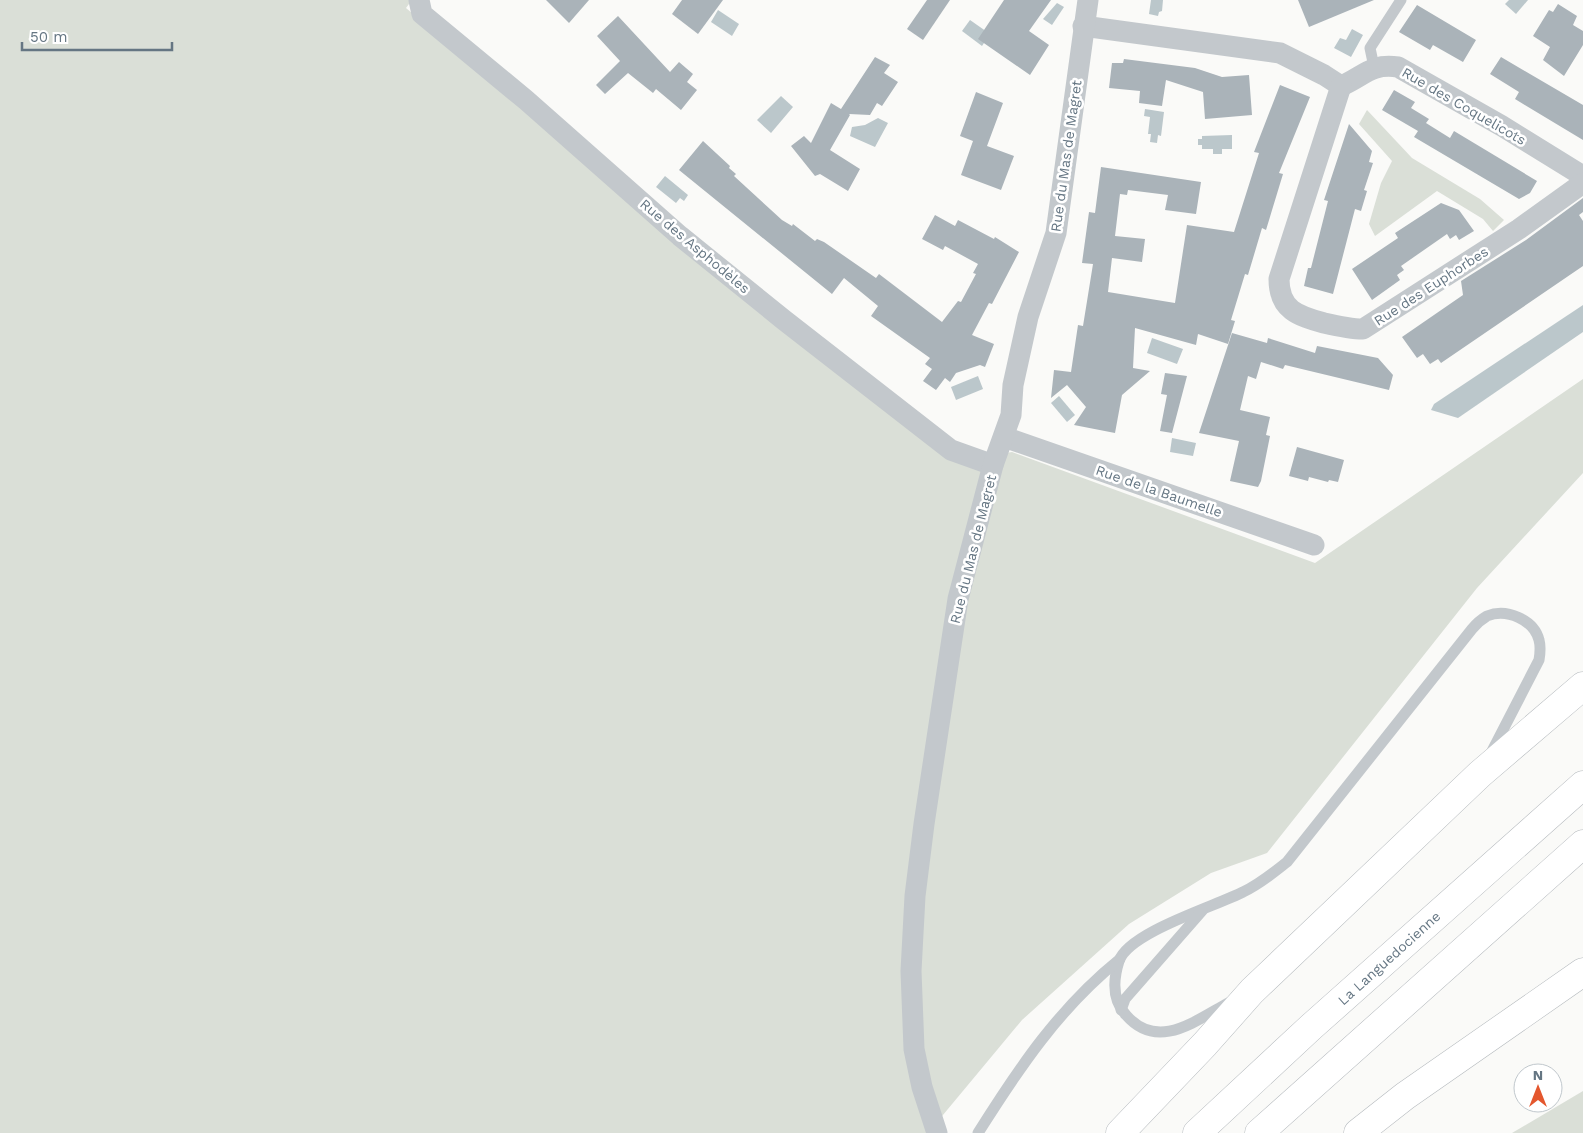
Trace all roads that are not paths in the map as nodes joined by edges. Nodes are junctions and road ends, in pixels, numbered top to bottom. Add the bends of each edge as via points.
1 (1088, 0) edge
2 (1401, 0) edge
3 (419, 1) edge
4 (1083, 26) junction
5 (1374, 67) junction
6 (1341, 86) junction
7 (1583, 176) edge
8 (1583, 183) edge
9 (1004, 437) junction
10 (993, 465) junction
11 (1314, 546) dead end
12 (1583, 686) edge
13 (1480, 774) junction
14 (1583, 785) edge
15 (1583, 844) edge
16 (1204, 910) junction
17 (1120, 959) junction
18 (1583, 972) edge
19 (1252, 991) junction
20 (1121, 1010) junction
21 (937, 1133) edge
22 (978, 1133) edge
23 (1120, 1133) edge
24 (1197, 1133) edge
25 (1259, 1133) edge
26 (1358, 1133) edge

1 - 4 street, Rue du Mas de Magret
2 - 5 lane via 1370,48
3 - 10 street, Rue des Asphodèles via 422,14 526,100 680,236 776,314 951,450
4 - 6 street via 1280,54
4 - 9 street, Rue du Mas de Magret via 1056,233 1028,317 1013,385 1011,415
5 - 6 street
5 - 7 street, Rue des Coquelicots via 1398,67
6 - 8 street, Rue des Euphorbes via 1278,279 1278,291 1298,317 1363,329 1519,229
9 - 10 street, Rue du Mas de Magret
9 - 11 street, Rue de la Baumelle
10 - 21 street, Rue du Mas de Magret via 958,599 915,896 911,971 914,1049 922,1088
12 - 13 highway
13 - 16 lane via 1539,660 1537,634 1525,620 1509,614 1488,616 1472,628 1287,862 1262,882
13 - 19 highway
14 - 24 highway, La Languedocienne
15 - 25 highway
16 - 17 lane via 1154,931 1135,943
16 - 20 lane via 1125,999
17 - 20 lane via 1114,979
17 - 22 lane via 1059,1017 1020,1066
18 - 26 highway
19 - 20 lane via 1181,1029 1164,1033 1148,1032 1133,1024
19 - 23 highway

